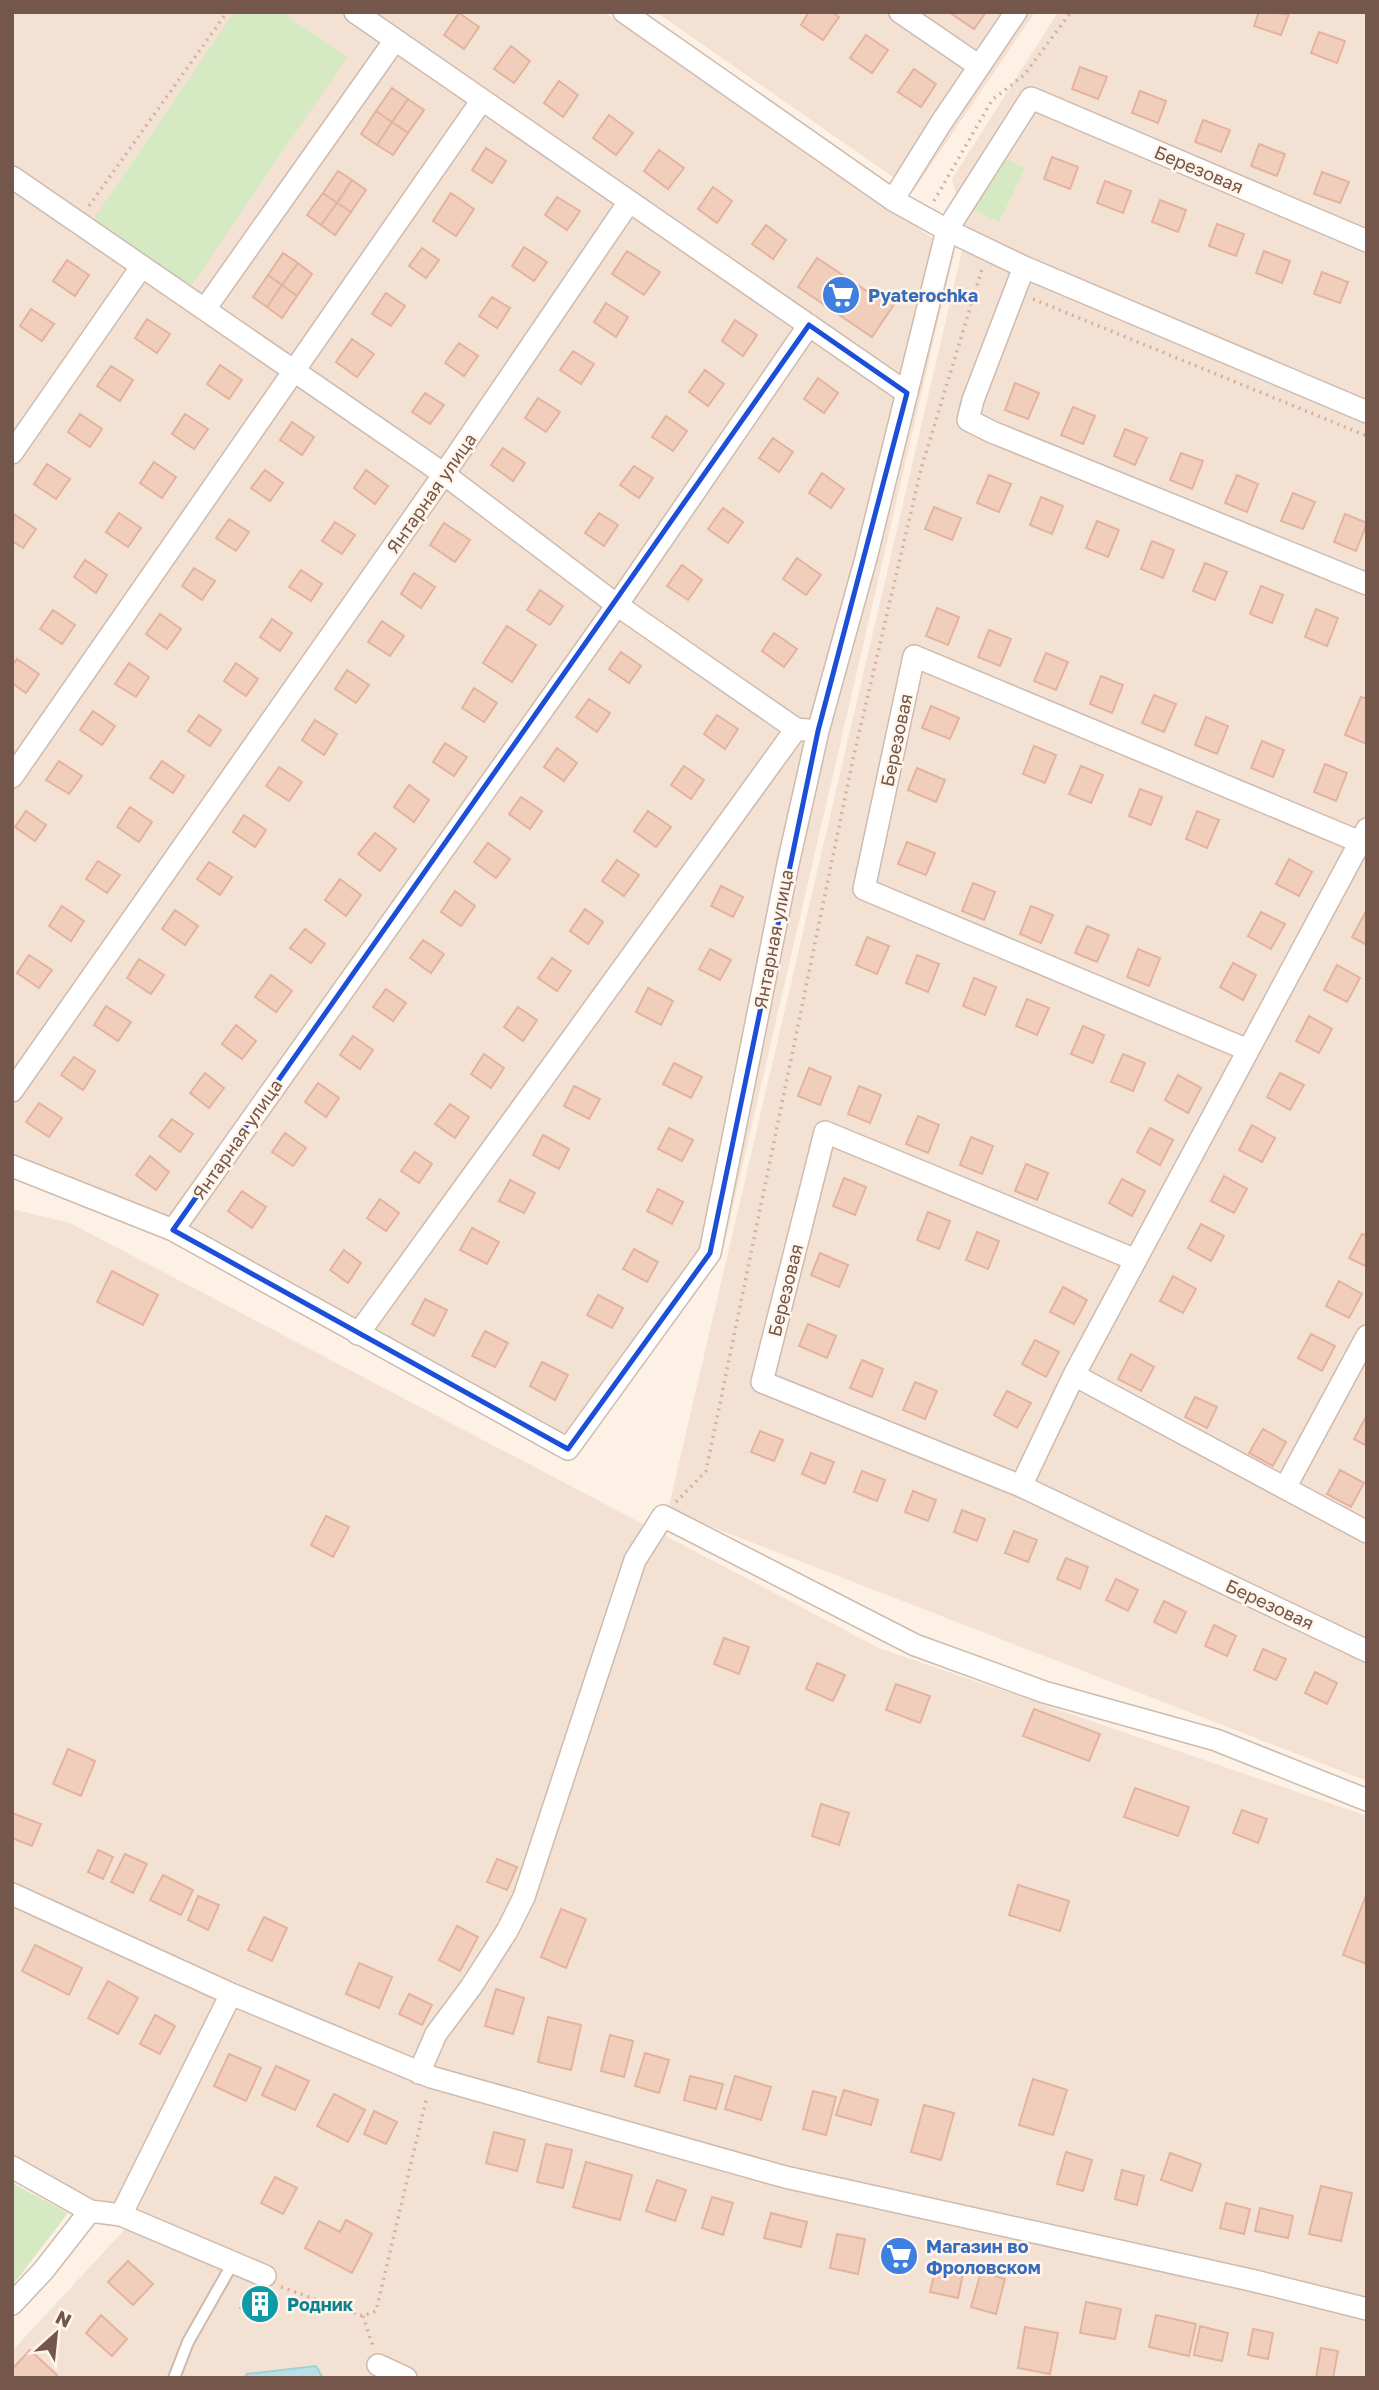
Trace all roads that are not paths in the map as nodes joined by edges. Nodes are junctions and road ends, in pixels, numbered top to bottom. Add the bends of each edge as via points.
1 (355, 12) edge
2 (624, 12) edge
3 (901, 12) edge
4 (1016, 12) edge
5 (395, 40) junction
6 (979, 66) junction
7 (1031, 98) joint
8 (482, 100) junction
9 (12, 177) edge
10 (893, 200) junction
11 (629, 202) junction
12 (947, 230) junction
13 (1367, 241) edge
14 (142, 266) junction
15 (1024, 267) junction
16 (205, 309) junction
17 (808, 325) junction
18 (293, 370) junction
19 (907, 393) junction
20 (1367, 412) edge
21 (12, 453) edge
22 (444, 474) junction
23 (1367, 584) edge
24 (617, 605) junction
25 (807, 730) junction
26 (12, 777) edge
27 (1363, 835) edge
28 (1248, 1050) junction
29 (12, 1091) edge
30 (12, 1166) edge
31 (173, 1230) junction
32 (1136, 1260) junction
33 (358, 1334) junction
34 (1367, 1336) edge
35 (1074, 1375) junction
36 (1021, 1486) junction
37 (1285, 1488) junction
38 (1367, 1532) edge
39 (1367, 1651) edge
40 (1367, 1800) edge
41 (12, 1894) edge
42 (231, 1994) junction
43 (425, 2075) junction
44 (12, 2168) edge
45 (90, 2211) junction
46 (121, 2215) junction
47 (234, 2261) junction
48 (265, 2276) road end
49 (12, 2304) edge
50 (1367, 2309) edge
51 (379, 2365) road end
52 (174, 2378) edge
53 (406, 2378) edge

1 - 5 street
2 - 10 street
3 - 6 street
4 - 6 street
5 - 8 street
5 - 16 street
6 - 10 street
7 - 12 street, Янтарная улица
7 - 13 street, Березовая
8 - 11 street
8 - 18 street
9 - 14 street
10 - 12 street
11 - 17 street
11 - 22 street, Янтарная улица
12 - 15 street
12 - 19 street, Янтарная улица
14 - 16 street
14 - 21 street
15 - 20 street
15 - 23 street via 968,420
16 - 18 street
17 - 19 street
17 - 24 street, Янтарная улица
18 - 22 street
18 - 26 street
19 - 25 street, Янтарная улица via 866,558
22 - 24 street
22 - 29 street, Янтарная улица
24 - 25 street
24 - 31 street, Янтарная улица
25 - 33 street, Янтарная улица
25 - 33 street, Янтарная улица via 788,864 710,1253 568,1449
27 - 28 street, Березовая
27 - 28 street, Березовая via 914,656 864,889
28 - 32 street, Березовая
30 - 31 street
31 - 33 street
32 - 35 street, Березовая
32 - 36 street, Березовая via 825,1132 762,1382
34 - 37 street
35 - 36 street, Березовая
35 - 37 street
36 - 39 street, Березовая
37 - 38 street
40 - 43 street via 1216,1740 1044,1692 915,1645 663,1516 635,1560 524,1897 507,1931 436,2034
41 - 42 street
42 - 43 street
42 - 46 street
43 - 50 street via 785,2177
44 - 45 street
45 - 46 street
45 - 49 street
46 - 47 street
47 - 48 street
47 - 52 lane via 188,2342
51 - 53 street

